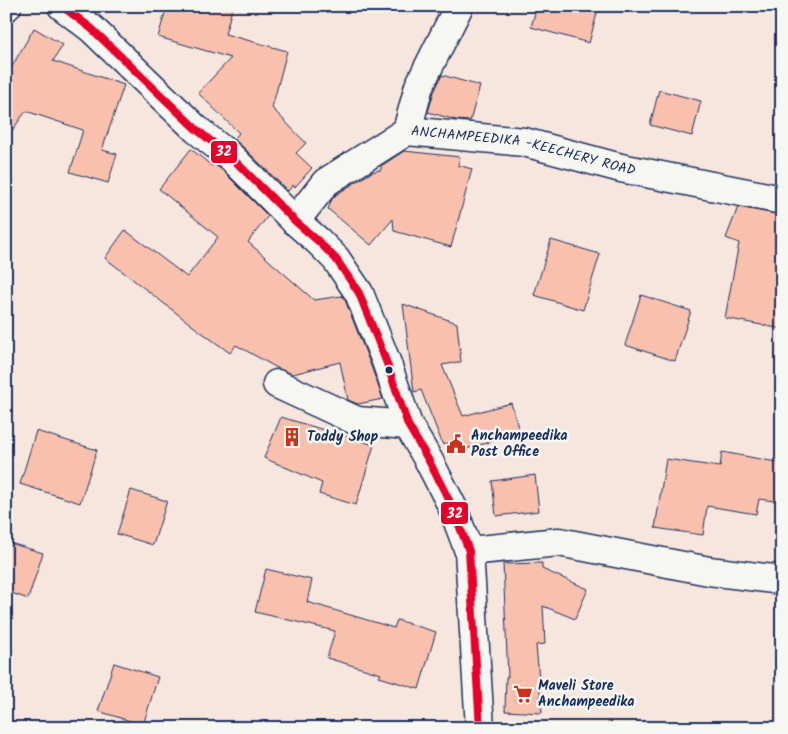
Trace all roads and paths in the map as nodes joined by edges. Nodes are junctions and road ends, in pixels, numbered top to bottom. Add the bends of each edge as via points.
1 (62, 6) edge
2 (458, 6) edge
3 (407, 130) junction
4 (782, 200) edge
5 (295, 220) junction
6 (277, 384) dead end
7 (408, 425) junction
8 (469, 550) junction
9 (782, 580) edge
10 (480, 728) edge

1 - 5 street via 92,29
2 - 3 street via 419,86
3 - 4 street, ANCHAMPEEDIKA -KEECHERY ROAD via 524,142 622,168
3 - 5 street, ANCHAMPEEDIKA -KEECHERY ROAD via 326,182
5 - 7 street via 336,259 359,293
6 - 7 street via 357,421
7 - 8 street via 452,506
8 - 9 street via 559,542 709,571
8 - 10 street

